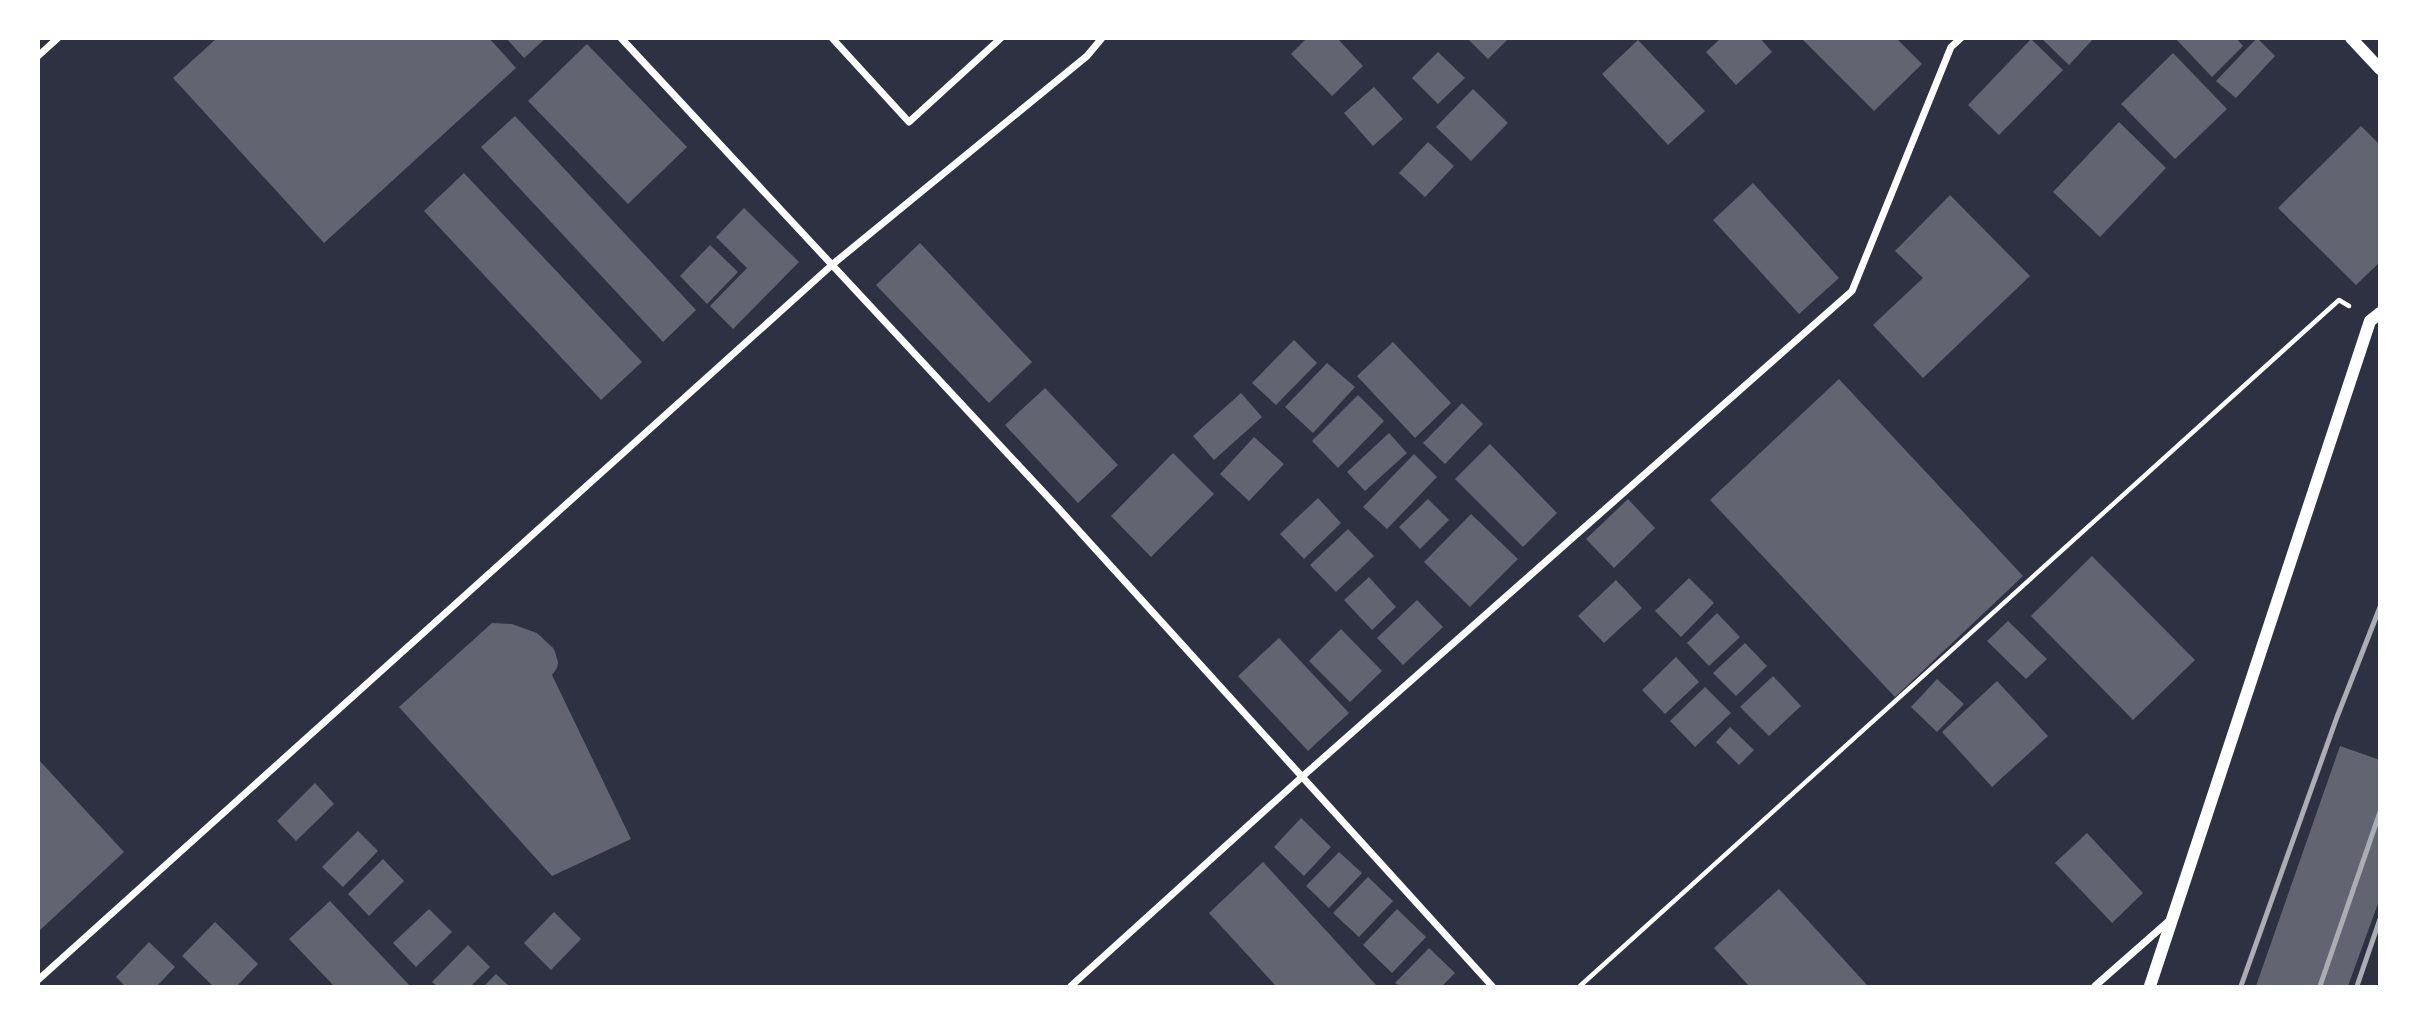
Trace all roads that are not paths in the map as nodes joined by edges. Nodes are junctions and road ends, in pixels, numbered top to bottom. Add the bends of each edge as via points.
1 (58, 38) edge
2 (621, 38) edge
3 (832, 38) edge
4 (1001, 38) edge
5 (1102, 38) edge
6 (1961, 38) edge
7 (2351, 38) edge
8 (38, 57) edge
9 (2378, 65) edge
10 (833, 264) junction
11 (2375, 317) edge
12 (1303, 776) junction
13 (2174, 917) junction
14 (38, 980) edge
15 (1071, 986) edge
16 (1492, 986) edge
17 (2095, 986) edge
18 (2150, 986) edge

1 - 8 street
2 - 10 street
3 - 4 street via 909,122
5 - 10 street via 1087,56
6 - 12 street via 1951,47 1852,290
7 - 9 street
10 - 12 street
10 - 14 street
11 - 13 street
12 - 15 street
12 - 16 street
13 - 17 street
13 - 18 street

